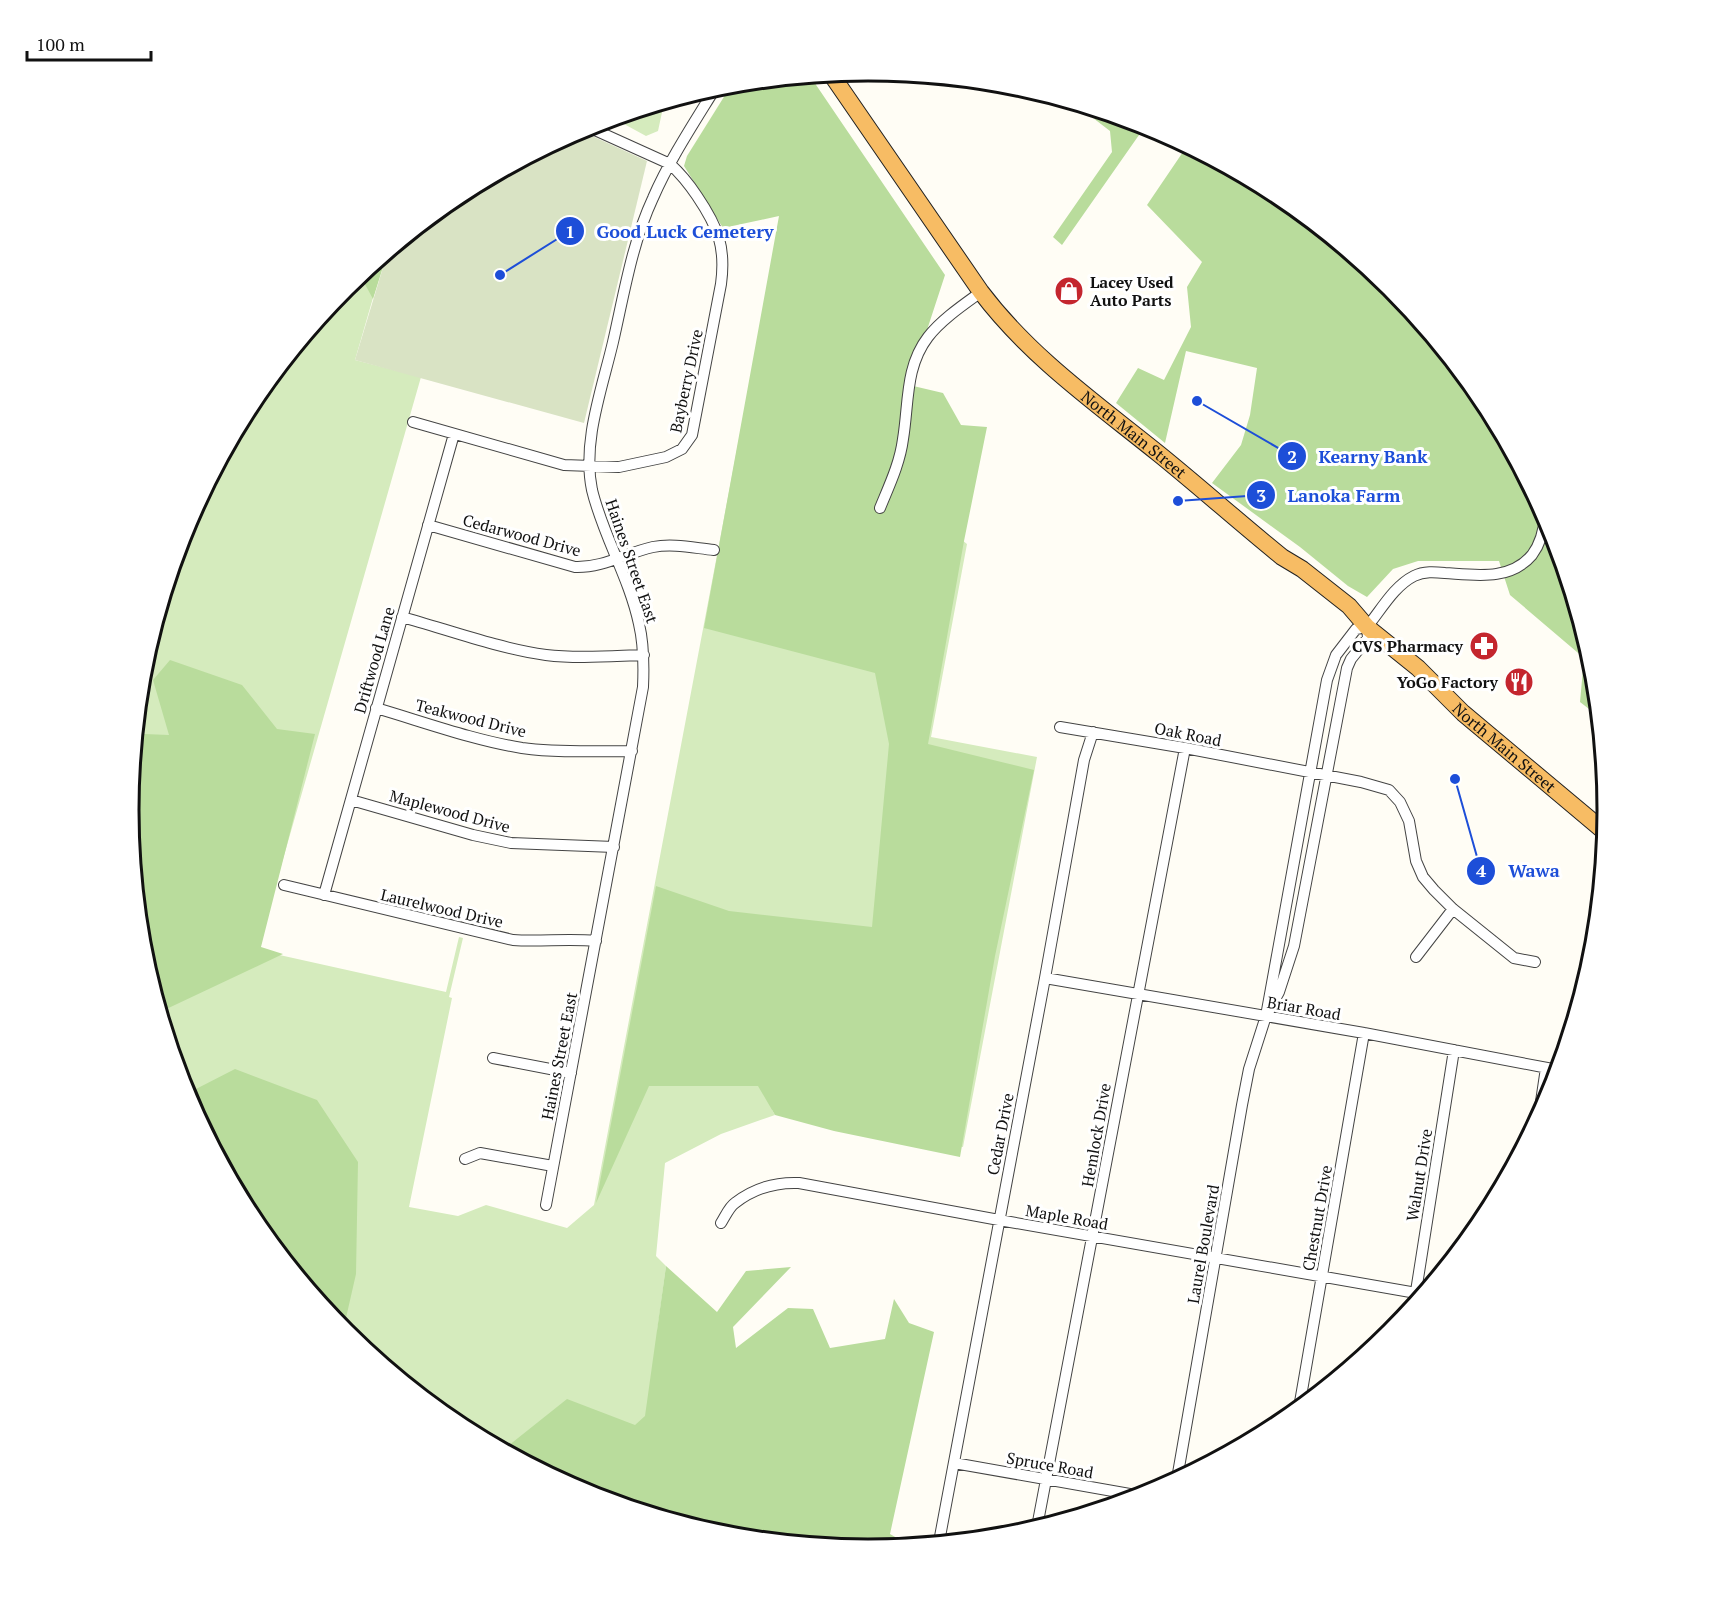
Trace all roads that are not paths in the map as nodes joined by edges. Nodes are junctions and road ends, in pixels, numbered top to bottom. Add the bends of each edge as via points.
1 (837, 82) edge
2 (709, 99) edge
3 (600, 132) edge
4 (670, 164) junction
5 (981, 292) junction
6 (413, 422) dead end
7 (454, 434) junction
8 (590, 467) junction
9 (880, 508) dead end
10 (428, 525) junction
11 (1542, 535) edge
12 (714, 550) dead end
13 (617, 559) junction
14 (402, 617) junction
15 (1368, 627) junction
16 (644, 655) junction
17 (376, 708) junction
18 (1322, 717) junction
19 (1337, 720) junction
20 (1060, 727) dead end
21 (1093, 732) junction
22 (1185, 748) junction
23 (632, 750) junction
24 (1311, 773) junction
25 (1327, 776) junction
26 (351, 800) junction
27 (1596, 825) edge
28 (614, 847) junction
29 (284, 885) dead end
30 (324, 895) junction
31 (1453, 909) junction
32 (596, 941) junction
33 (1416, 957) dead end
34 (1535, 962) dead end
35 (1046, 978) junction
36 (1138, 994) junction
37 (1266, 1016) junction
38 (1364, 1034) junction
39 (1454, 1050) junction
40 (493, 1058) dead end
41 (1546, 1068) joint
42 (571, 1073) junction
43 (1544, 1081) edge
44 (465, 1159) dead end
45 (553, 1166) junction
46 (546, 1205) dead end
47 (999, 1220) junction
48 (721, 1223) dead end
49 (1093, 1236) junction
50 (1216, 1257) junction
51 (1322, 1277) junction
52 (1418, 1288) edge
53 (1411, 1296) edge
54 (1301, 1395) edge
55 (954, 1463) junction
56 (1180, 1469) edge
57 (1047, 1480) junction
58 (1122, 1493) edge
59 (1040, 1518) edge
60 (940, 1535) edge

1 - 5 highway, North Main Street
2 - 4 street, Haines Street East
3 - 4 street
4 - 8 street, Haines Street East via 639,230 592,432
4 - 8 street, Bayberry Drive via 712,218 722,249 721,284 692,435 682,449 666,457 619,467
5 - 9 street via 929,336 917,356 907,392 903,440
5 - 15 highway, North Main Street via 996,313 1092,403 1282,557 1349,606
6 - 7 street, Bayberry Drive
7 - 8 street, Bayberry Drive via 564,465
7 - 10 street, Driftwood Lane
8 - 13 street, Haines Street East via 598,511
10 - 13 street, Cedarwood Drive via 575,567 603,565
10 - 14 street, Driftwood Lane
11 - 15 street, Laurel Boulevard via 1536,549 1519,566 1496,574 1415,575 1398,588
12 - 13 street, Cedarwood Drive via 655,546
13 - 16 street, Haines Street East via 639,624
14 - 16 street via 547,655
14 - 17 street, Driftwood Lane
15 - 18 street, Laurel Boulevard via 1356,629 1336,655 1327,680
15 - 19 street, Laurel Boulevard via 1368,638 1347,668
15 - 27 highway, North Main Street
16 - 23 street, Haines Street East via 643,687
17 - 23 street, Teakwood Drive via 523,748
17 - 26 street, Driftwood Lane
18 - 19 street
18 - 24 street, Laurel Boulevard
19 - 25 street, Laurel Boulevard
20 - 21 street, Oak Road
21 - 22 street, Oak Road
21 - 35 street, Cedar Drive via 1084,760
22 - 24 street, Oak Road
22 - 36 street, Hemlock Drive
23 - 28 street, Haines Street East
24 - 25 street, Oak Road
24 - 37 street, Laurel Boulevard
25 - 31 street, Oak Road via 1374,785 1394,795 1409,821 1423,877
25 - 37 street, Laurel Boulevard via 1290,960
26 - 28 street, Maplewood Drive via 511,843
26 - 30 street, Driftwood Lane
28 - 32 street, Haines Street East
29 - 30 street, Laurelwood Drive
30 - 32 street, Laurelwood Drive via 513,940
31 - 33 street
31 - 34 street, Oak Road via 1514,958
32 - 42 street, Haines Street East
35 - 36 street, Briar Road
35 - 47 street, Cedar Drive
36 - 37 street, Briar Road
36 - 49 street, Hemlock Drive
37 - 38 street, Briar Road
37 - 50 street, Laurel Boulevard via 1245,1087
38 - 39 street, Briar Road
38 - 51 street, Chestnut Drive
39 - 41 street, Briar Road
39 - 52 street, Walnut Drive
40 - 42 street
41 - 43 street
42 - 45 street, Haines Street East
44 - 45 street via 480,1153
45 - 46 street, Haines Street East
47 - 48 street, Maple Road via 783,1182 764,1187 733,1204
47 - 49 street, Maple Road
47 - 55 street, Cedar Drive
49 - 50 street, Maple Road
49 - 57 street, Hemlock Drive
50 - 51 street, Maple Road
50 - 56 street, Laurel Boulevard
51 - 53 street, Maple Road
51 - 54 street, Chestnut Drive
55 - 57 street, Spruce Road
55 - 60 street, Cedar Drive
57 - 58 street, Spruce Road
57 - 59 street, Hemlock Drive

